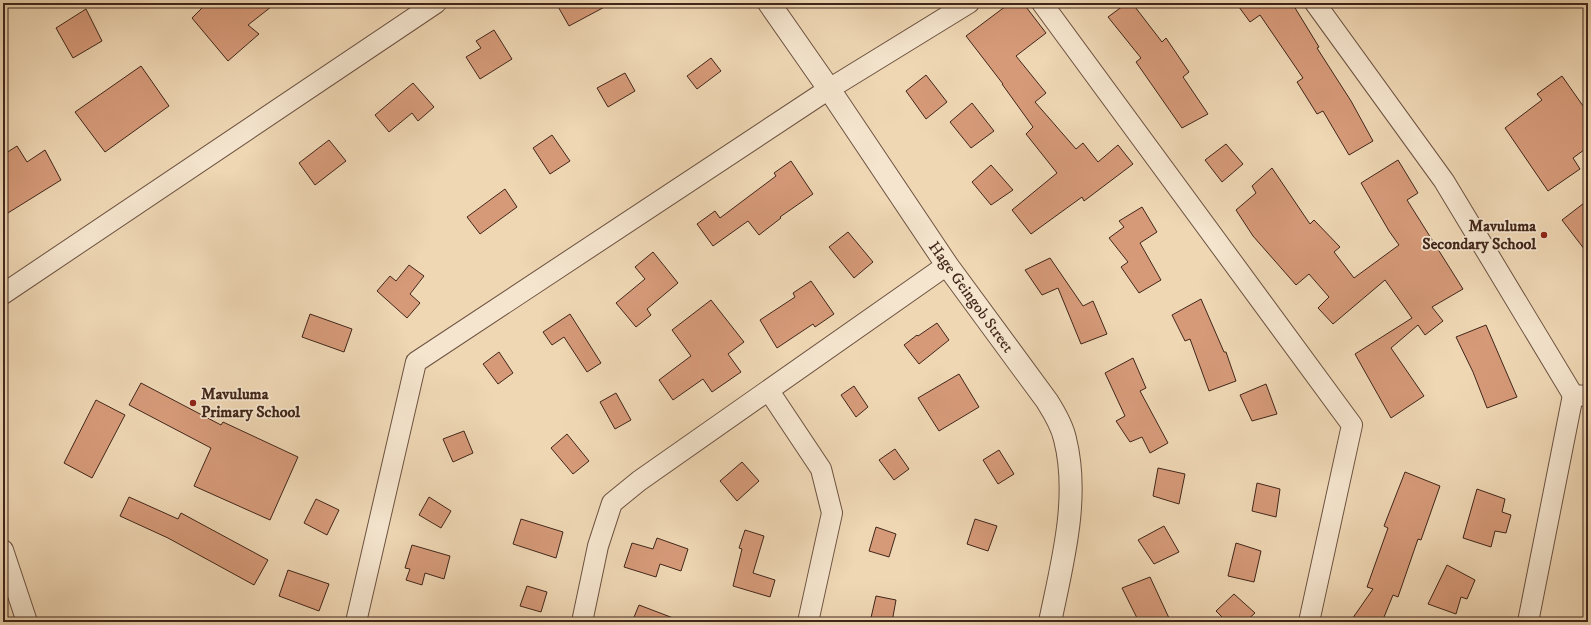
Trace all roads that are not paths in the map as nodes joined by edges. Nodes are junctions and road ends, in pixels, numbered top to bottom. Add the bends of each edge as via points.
1 (436, 3) edge
2 (769, 3) edge
3 (969, 3) edge
4 (1042, 3) edge
5 (1315, 3) edge
6 (829, 89) junction
7 (947, 265) junction
8 (3, 294) edge
9 (769, 391) junction
10 (1580, 395) edge
11 (3, 550) edge
12 (27, 622) edge
13 (356, 622) edge
14 (582, 622) edge
15 (808, 622) edge
16 (1050, 622) edge
17 (1309, 622) edge
18 (1528, 622) edge

1 - 8 street
2 - 6 street, Hage Geingob Street
3 - 6 street
4 - 17 street via 1352,425
5 - 10 street via 1444,181
6 - 7 street, Hage Geingob Street
6 - 13 street via 416,362
7 - 9 street
7 - 16 street, Hage Geingob Street via 1055,414 1065,438 1070,472 1070,520
9 - 14 street via 639,481 612,503 598,546
9 - 15 street via 821,469 832,513
10 - 18 street
11 - 12 street

